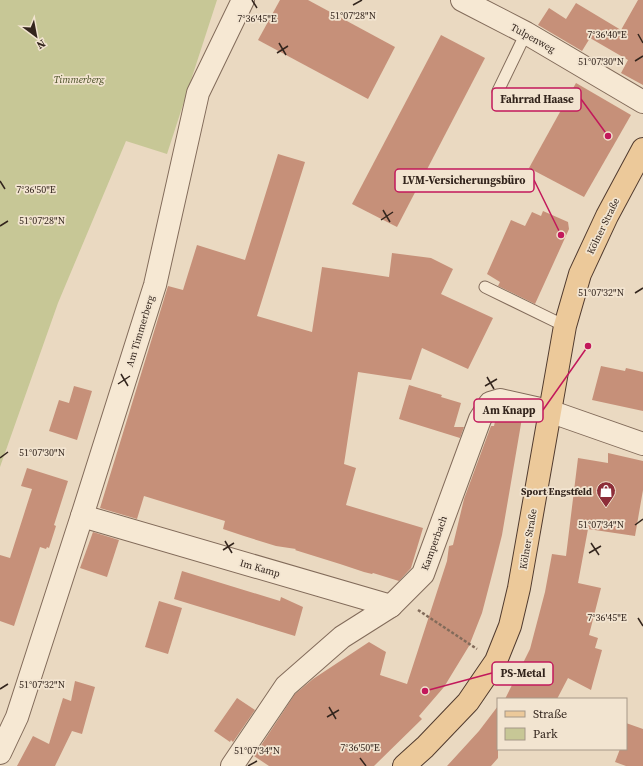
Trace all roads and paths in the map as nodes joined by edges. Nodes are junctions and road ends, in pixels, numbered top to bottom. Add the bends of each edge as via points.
1 (243, 0) edge
2 (462, 0) edge
3 (526, 33) junction
4 (498, 91) dead end
5 (643, 102) edge
6 (643, 149) edge
7 (485, 287) dead end
8 (565, 326) junction
9 (549, 411) junction
10 (643, 444) edge
11 (82, 516) junction
12 (391, 606) junction
13 (425, 614) dead end
14 (496, 661) junction
15 (0, 753) edge
16 (232, 766) edge
17 (404, 766) edge

1 - 11 street, Am Timmerberg via 198,93 155,285
2 - 3 street, Tulpenweg
3 - 4 lane
3 - 5 street, Tulpenweg
6 - 8 main road, Kölner Straße via 580,274
7 - 8 lane
8 - 9 main road, Kölner Straße
9 - 10 street, Kamperbach
9 - 12 street, Kamperbach via 500,400 490,403 480,419 423,574
9 - 14 main road, Kölner Straße via 519,588 510,626
11 - 12 street, Im Kamp
11 - 15 street, Am Timmerberg via 17,717
12 - 16 street, Kamperbach via 342,637 286,686
13 - 14 path
14 - 17 main road, Kölner Straße via 468,702

